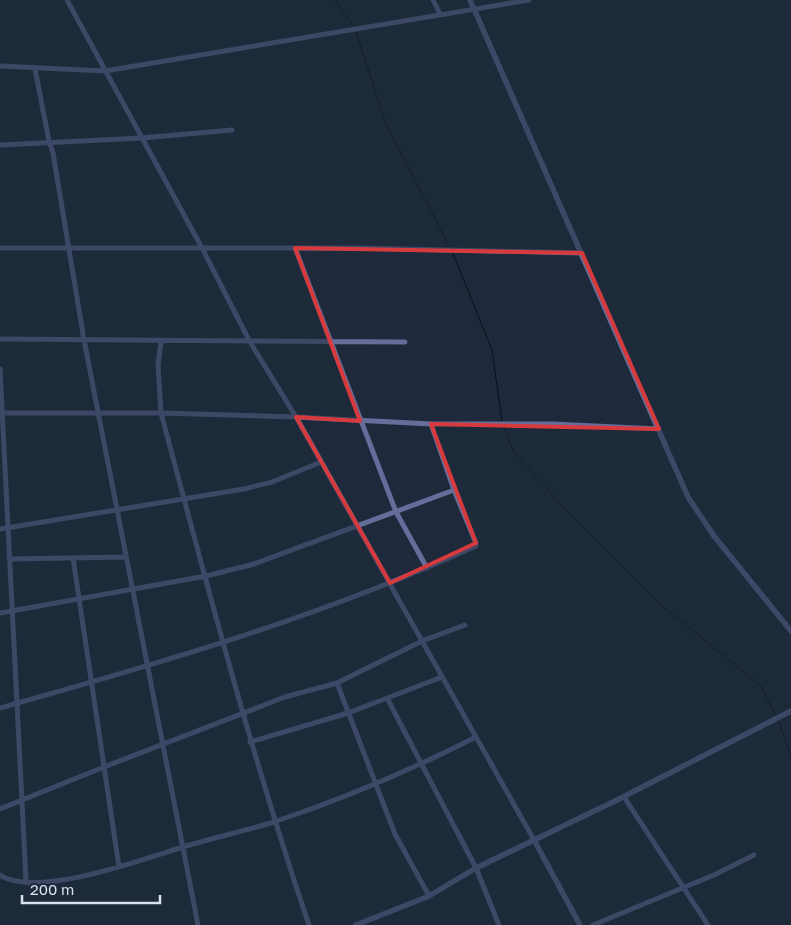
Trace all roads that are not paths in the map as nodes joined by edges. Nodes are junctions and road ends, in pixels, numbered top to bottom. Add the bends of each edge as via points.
1 (67, 0) edge
2 (432, 0) edge
3 (470, 0) edge
4 (529, 0) edge
5 (474, 9) junction
6 (440, 14) junction
7 (0, 66) edge
8 (35, 69) junction
9 (105, 71) junction
10 (232, 130) dead end
11 (142, 138) junction
12 (49, 141) junction
13 (0, 145) edge
14 (0, 248) edge
15 (69, 248) junction
16 (202, 248) junction
17 (295, 248) junction
18 (582, 253) junction
19 (0, 339) edge
20 (84, 340) junction
21 (161, 341) junction
22 (329, 341) junction
23 (250, 342) junction
24 (405, 342) dead end
25 (0, 369) edge
26 (98, 412) junction
27 (2, 413) edge
28 (161, 413) junction
29 (296, 417) junction
30 (360, 421) junction
31 (431, 424) junction
32 (659, 429) junction
33 (321, 462) junction
34 (454, 490) junction
35 (184, 499) junction
36 (118, 511) junction
37 (396, 512) junction
38 (358, 527) junction
39 (8, 528) junction
40 (0, 529) edge
41 (126, 557) junction
42 (73, 558) junction
43 (10, 559) junction
44 (427, 568) junction
45 (206, 576) junction
46 (390, 584) junction
47 (132, 590) junction
48 (78, 599) junction
49 (12, 611) junction
50 (0, 613) edge
51 (465, 626) dead end
52 (791, 631) edge
53 (422, 641) junction
54 (222, 642) junction
55 (147, 665) junction
56 (442, 677) junction
57 (90, 681) junction
58 (337, 683) junction
59 (387, 698) junction
60 (17, 703) junction
61 (0, 708) edge
62 (791, 711) edge
63 (348, 713) junction
64 (242, 715) junction
65 (476, 737) junction
66 (250, 742) junction
67 (164, 745) junction
68 (422, 764) junction
69 (104, 766) junction
70 (377, 783) junction
71 (624, 796) junction
72 (23, 801) junction
73 (0, 809) edge
74 (274, 822) junction
75 (534, 840) junction
76 (184, 847) junction
77 (754, 856) dead end
78 (119, 867) junction
79 (476, 868) junction
80 (0, 875) edge
81 (26, 881) junction
82 (684, 886) junction
83 (429, 896) junction
84 (198, 925) edge
85 (309, 925) edge
86 (356, 925) edge
87 (499, 925) edge
88 (580, 925) edge
89 (593, 925) edge
90 (708, 925) edge

1 - 9 street
2 - 6 street
3 - 5 street
4 - 5 street
5 - 6 street
5 - 18 street
6 - 9 street
7 - 8 street
8 - 9 street
8 - 12 street
9 - 11 street
10 - 11 street
11 - 12 street
11 - 16 street
12 - 13 street
12 - 15 street
14 - 15 street
15 - 16 street
15 - 20 street
16 - 17 street
16 - 23 street
17 - 18 street
17 - 22 street
18 - 32 street
19 - 20 street
20 - 21 street
20 - 26 street
21 - 23 street
21 - 28 street via 158,365
22 - 23 street
22 - 24 street
22 - 30 street
23 - 29 street
25 - 27 street
26 - 27 street
26 - 28 street
26 - 36 street
27 - 39 street
28 - 29 street
28 - 35 street
29 - 30 street
29 - 33 street
30 - 31 street
30 - 37 street
31 - 32 street via 552,424
31 - 34 street
32 - 52 street via 688,497 714,536
33 - 35 street via 254,487
33 - 38 street
34 - 37 street
34 - 44 street via 476,545
35 - 36 street
35 - 45 street
36 - 39 street
36 - 41 street
37 - 38 street
37 - 44 street
38 - 45 street via 254,564
38 - 46 street
39 - 40 street
39 - 43 street
41 - 42 street
41 - 47 street
42 - 43 street
42 - 48 street
43 - 49 street
44 - 46 street
45 - 47 street
45 - 54 street
46 - 53 street
46 - 54 street
47 - 48 street
47 - 55 street
48 - 49 street
48 - 57 street
49 - 50 street
49 - 60 street
51 - 53 street
53 - 56 street
53 - 58 street
54 - 55 street
54 - 64 street
55 - 57 street
55 - 67 street
56 - 59 street
56 - 65 street
57 - 60 street
57 - 69 street
58 - 63 street
58 - 64 street via 286,697
59 - 63 street
59 - 68 street
60 - 61 street
60 - 72 street
62 - 71 street
63 - 66 street
63 - 70 street
64 - 66 street
64 - 67 street
65 - 68 street
65 - 75 street
66 - 74 street
67 - 69 street
67 - 76 street
68 - 70 street
68 - 79 street
69 - 72 street
69 - 78 street
70 - 74 street
70 - 83 street via 395,834
71 - 75 street
71 - 82 street
72 - 73 street
72 - 81 street
74 - 76 street
74 - 85 street
75 - 79 street
75 - 88 street
76 - 78 street
76 - 84 street
77 - 82 street
78 - 81 street via 62,882
79 - 83 street
79 - 87 street
80 - 81 street
82 - 89 street
82 - 90 street
83 - 86 street

